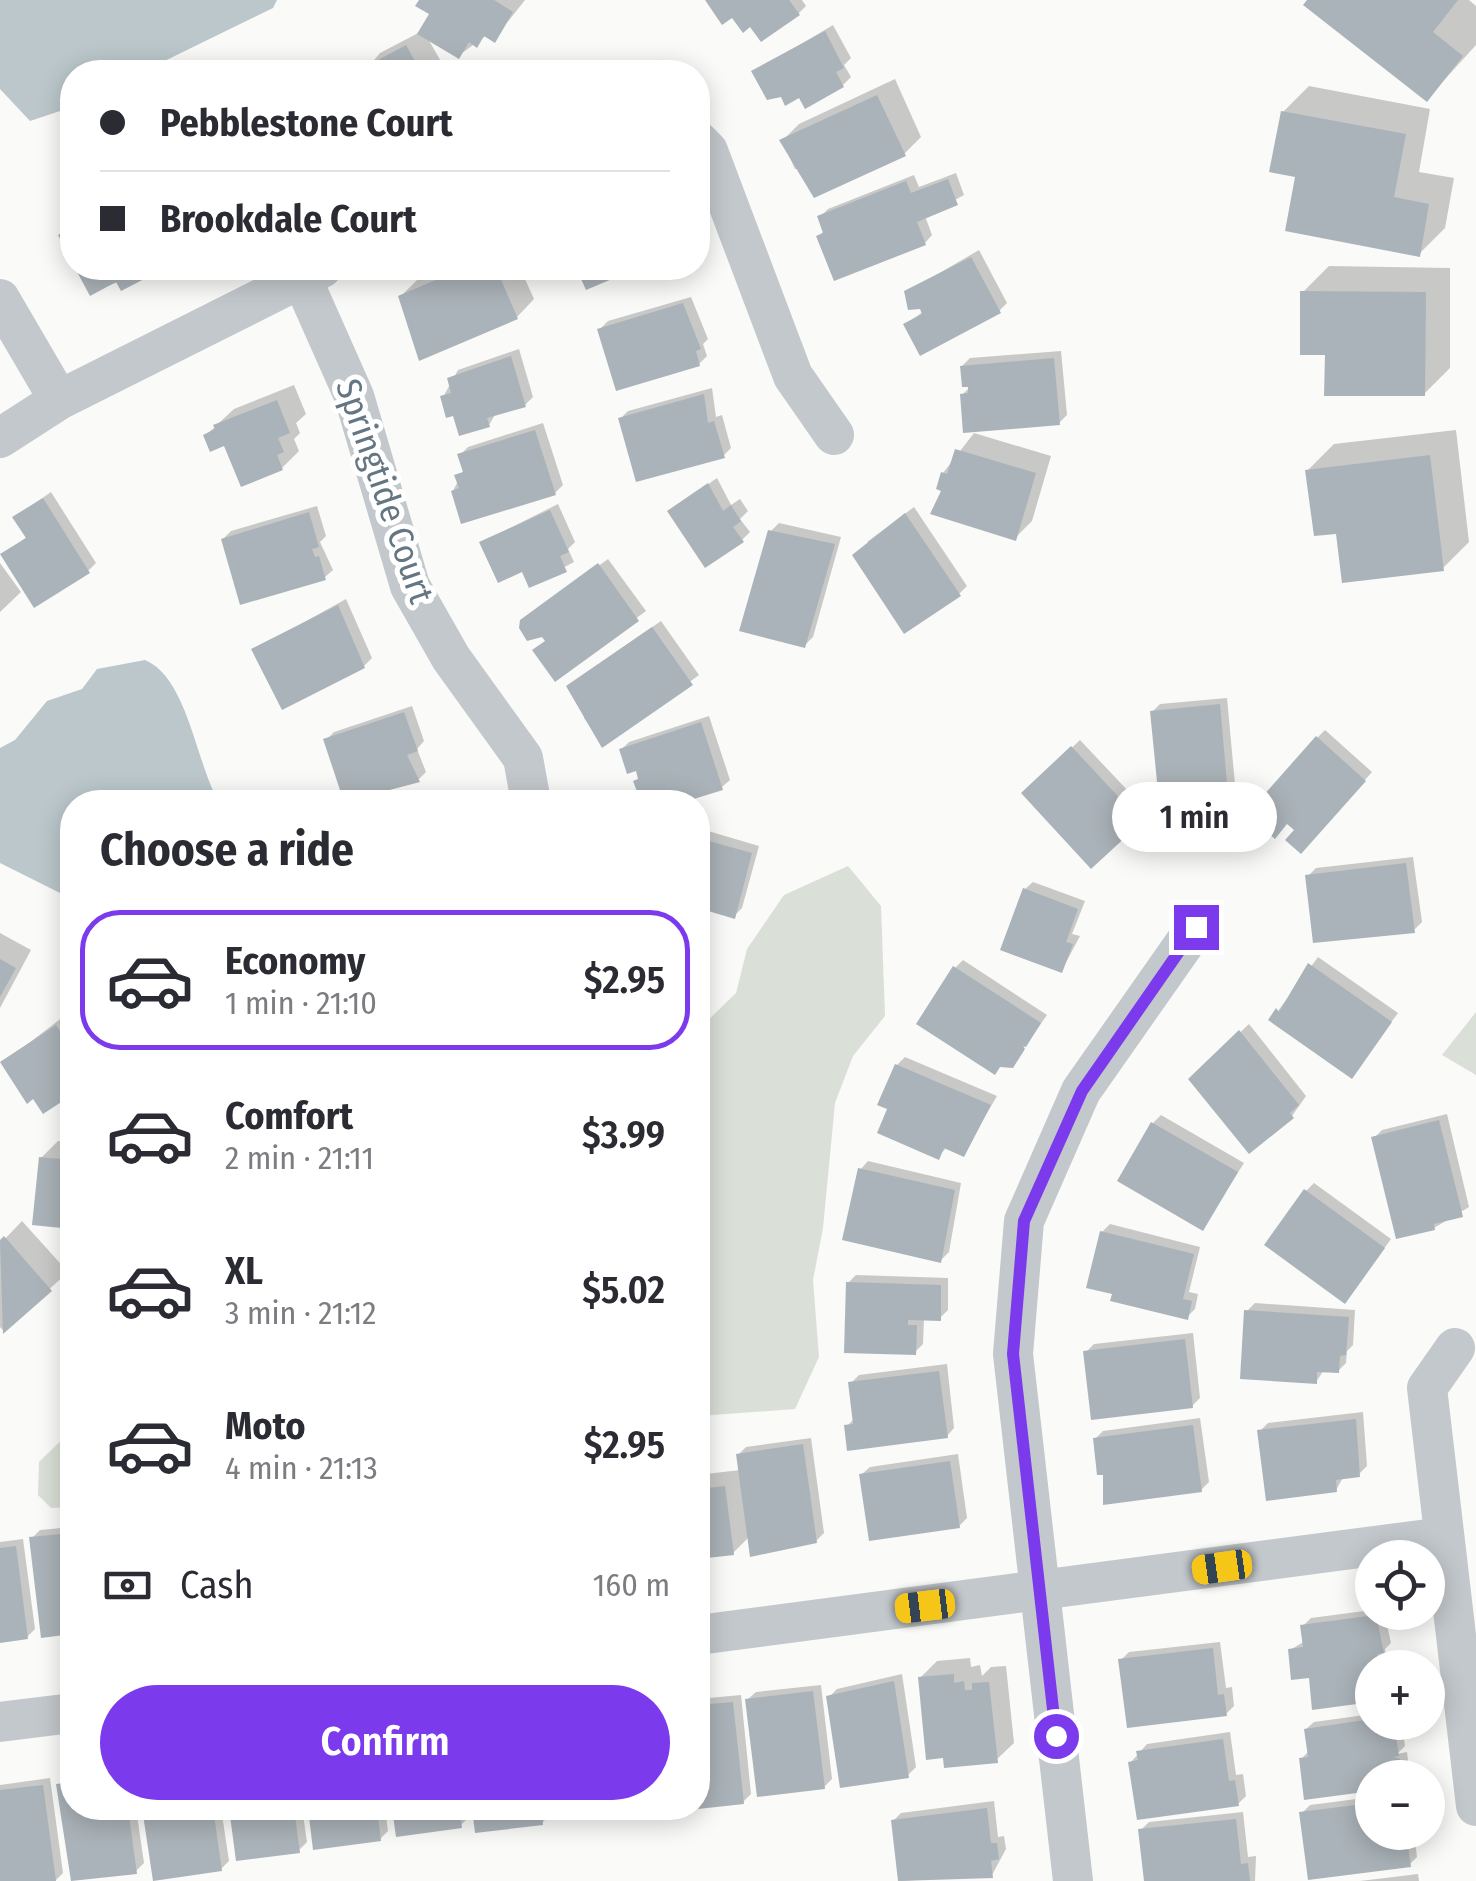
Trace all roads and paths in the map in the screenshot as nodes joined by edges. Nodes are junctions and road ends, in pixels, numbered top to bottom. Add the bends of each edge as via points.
1 (710, 156) edge
2 (298, 280) edge
3 (314, 280) edge
4 (0, 299) edge
5 (59, 400) junction
6 (834, 434) dead end
7 (0, 438) edge
8 (529, 790) edge
9 (1196, 927) dead end
10 (1455, 1348) dead end
11 (1443, 1537) junction
12 (1038, 1592) junction
13 (710, 1633) edge
14 (60, 1714) edge
15 (0, 1722) edge
16 (1476, 1806) edge
17 (1073, 1881) edge

1 - 6 street via 793,376
2 - 5 street
3 - 8 street, Springtide Court via 410,586 522,758
4 - 5 street
5 - 7 street
9 - 12 street via 1082,1091 1024,1221 1013,1354
10 - 11 street via 1426,1388
11 - 12 street
11 - 16 street
12 - 13 street
12 - 17 street
14 - 15 street

